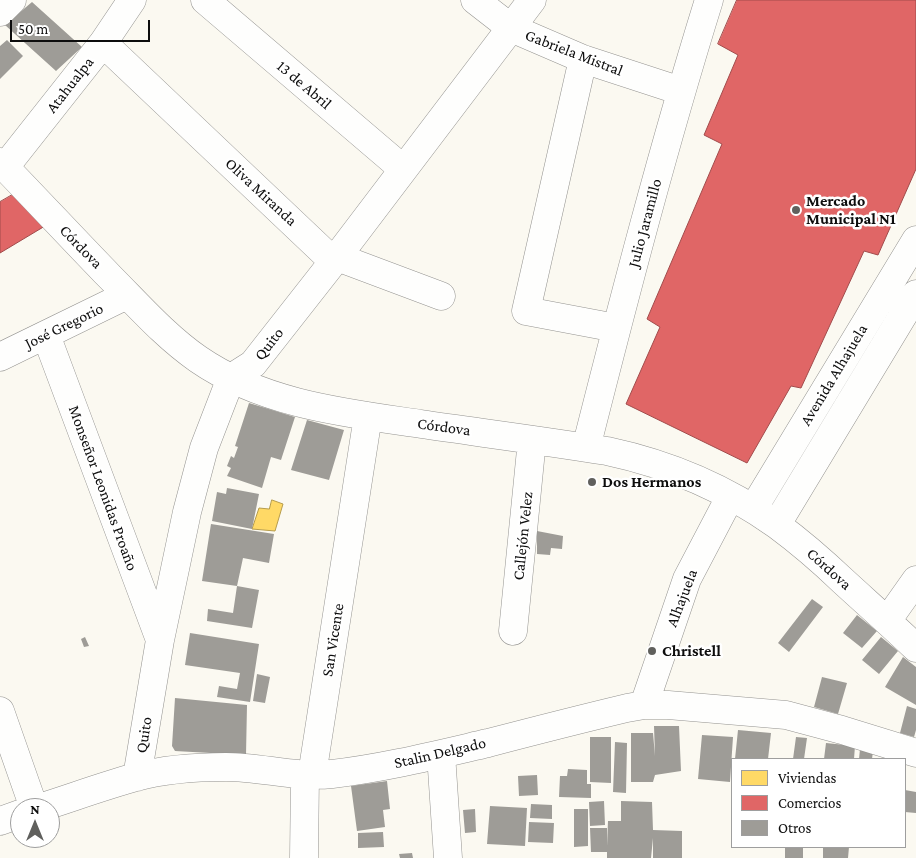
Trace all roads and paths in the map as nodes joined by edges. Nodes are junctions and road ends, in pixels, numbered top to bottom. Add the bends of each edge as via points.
1 (12, 0) edge
2 (132, 0) edge
3 (205, 0) edge
4 (475, 0) edge
5 (532, 0) edge
6 (709, 0) edge
7 (0, 12) edge
8 (511, 28) junction
9 (103, 43) junction
10 (583, 59) junction
11 (681, 91) junction
12 (2, 165) edge
13 (403, 169) junction
14 (916, 240) edge
15 (335, 259) junction
16 (916, 294) edge
17 (128, 295) junction
18 (441, 296) dead end
19 (616, 328) junction
20 (46, 335) junction
21 (0, 357) edge
22 (236, 374) junction
23 (368, 416) junction
24 (532, 440) junction
25 (586, 448) junction
26 (741, 503) junction
27 (776, 524) junction
28 (916, 580) edge
29 (886, 621) junction
30 (513, 631) dead end
31 (160, 640) junction
32 (916, 648) edge
33 (644, 705) junction
34 (0, 711) edge
35 (916, 753) edge
36 (441, 754) junction
37 (309, 775) junction
38 (137, 776) junction
39 (30, 798) edge
40 (60, 801) edge
41 (453, 857) edge
42 (304, 858) edge

1 - 7 street
2 - 9 street, Atahualpa
3 - 13 street, 13 de Abril
4 - 8 street, Gabriela Mistral
5 - 8 street, Quito
6 - 11 street, Julio Jaramillo
8 - 10 street, Gabriela Mistral
8 - 13 street, Quito
9 - 12 street, Atahualpa
9 - 15 street, Oliva Miranda
10 - 11 street, Gabriela Mistral
10 - 19 street via 526,311
11 - 19 street, Julio Jaramillo
12 - 17 street, Córdova
13 - 15 street, Quito
14 - 26 street, Avenida Alhajuela
15 - 18 street, Oliva Miranda
15 - 22 street, Quito
16 - 27 street, Avenida Alhajuela
17 - 20 street, José Gregorio
17 - 22 street, Córdova via 184,349
19 - 25 street, Julio Jaramillo
20 - 21 street, José Gregorio
20 - 31 street, Monseñor Leonidas Proaño
22 - 23 street, Córdova via 274,396
22 - 31 street, Quito via 204,448
23 - 24 street, Córdova
23 - 37 street, San Vicente
24 - 25 street, Córdova
24 - 30 street, Callejón Velez
25 - 26 street, Córdova via 649,461 688,476
26 - 27 street, Córdova
26 - 33 street, Alhajuela via 686,579
27 - 29 street, Córdova via 822,561
28 - 29 street
29 - 32 street, Córdova
31 - 38 street, Quito
33 - 35 street, Stalin Delgado via 786,715
33 - 36 street, Stalin Delgado
34 - 39 street
36 - 37 street, Stalin Delgado via 355,771
36 - 41 street
37 - 38 street, Stalin Delgado via 229,767
37 - 42 street, San Vicente
38 - 40 street, Stalin Delgado

